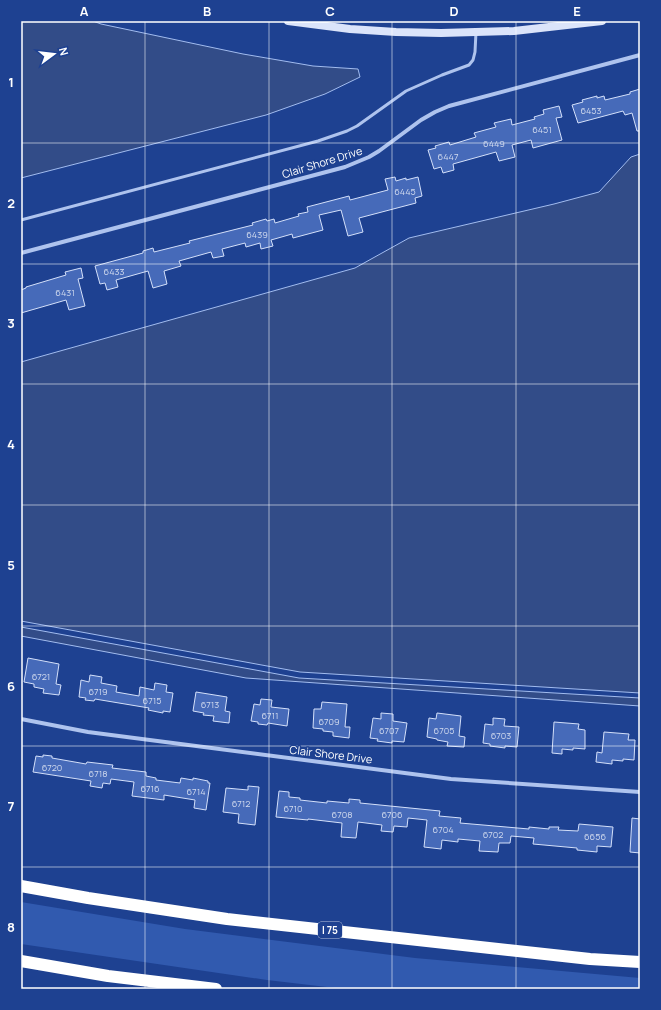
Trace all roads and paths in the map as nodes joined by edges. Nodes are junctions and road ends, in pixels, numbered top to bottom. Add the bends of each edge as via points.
1 (288, 21) edge
2 (602, 21) edge
3 (476, 32) junction
4 (640, 55) edge
5 (21, 220) edge
6 (21, 253) edge
7 (21, 719) edge
8 (640, 792) edge
9 (21, 886) edge
10 (21, 961) edge
11 (640, 962) edge
12 (216, 989) edge

1 - 3 street via 396,32
2 - 3 street via 514,31
3 - 5 lane via 475,52 469,65 406,91 347,131 318,141
4 - 6 street, Clair Shore Drive via 449,106 421,120 369,157 345,167
7 - 8 street, Clair Shore Drive via 88,732 451,779
9 - 11 highway, I 75 via 227,919 590,959
10 - 12 highway via 108,976

